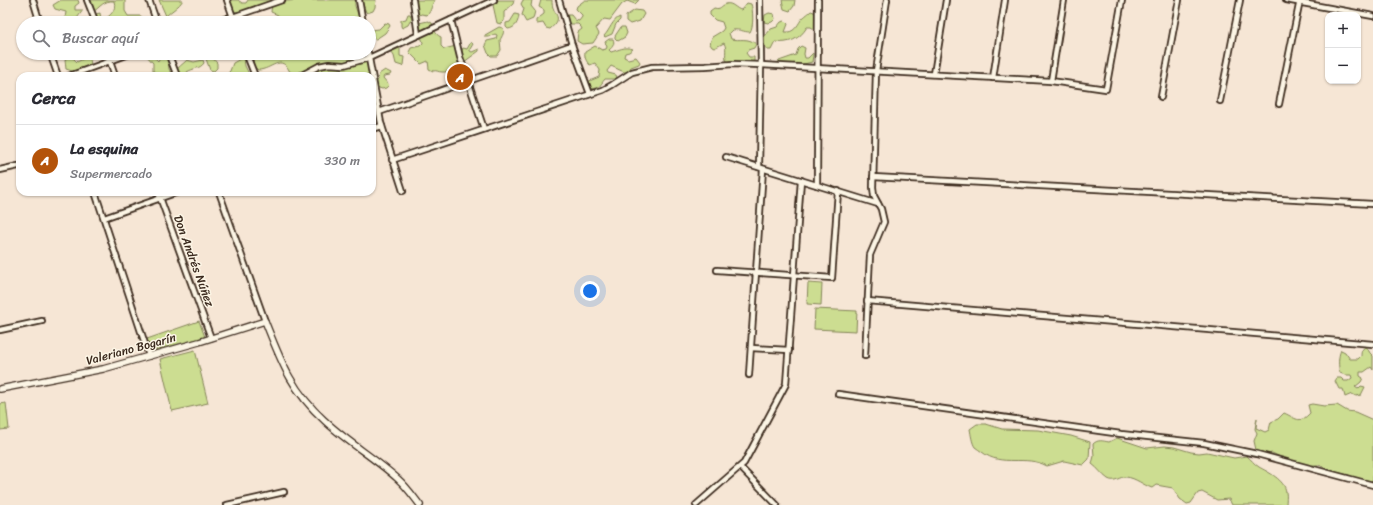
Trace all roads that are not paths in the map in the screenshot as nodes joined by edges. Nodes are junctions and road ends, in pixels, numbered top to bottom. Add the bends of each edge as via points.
1 (33, 0) edge
2 (87, 0) edge
3 (149, 0) edge
4 (227, 0) edge
5 (282, 0) edge
6 (359, 0) edge
7 (413, 0) edge
8 (493, 0) edge
9 (559, 0) edge
10 (760, 0) edge
11 (818, 0) edge
12 (887, 0) edge
13 (946, 0) edge
14 (1005, 0) edge
15 (1064, 0) edge
16 (1122, 0) edge
17 (1179, 0) edge
18 (1240, 0) edge
19 (1286, 0) edge
20 (1299, 1) edge
21 (38, 16) edge
22 (93, 16) edge
23 (155, 16) edge
24 (233, 16) edge
25 (236, 16) edge
26 (362, 16) edge
27 (1373, 16) edge
28 (451, 20) junction
29 (418, 35) junction
30 (572, 45) junction
31 (376, 53) edge
32 (52, 60) edge
33 (171, 60) edge
34 (249, 60) edge
35 (359, 60) edge
36 (370, 60) edge
37 (110, 61) joint
38 (761, 65) junction
39 (818, 68) junction
40 (876, 71) junction
41 (57, 72) edge
42 (80, 72) edge
43 (114, 72) edge
44 (175, 72) edge
45 (253, 72) edge
46 (308, 72) edge
47 (372, 72) edge
48 (934, 74) junction
49 (993, 78) junction
50 (467, 81) junction
51 (1051, 81) junction
52 (590, 94) junction
53 (376, 95) edge
54 (1161, 97) dead end
55 (1220, 101) dead end
56 (1278, 104) dead end
57 (379, 112) junction
58 (382, 126) junction
59 (376, 128) edge
60 (484, 129) junction
61 (726, 157) dead end
62 (392, 160) junction
63 (16, 166) edge
64 (761, 168) junction
65 (0, 170) edge
66 (873, 176) junction
67 (801, 180) junction
68 (817, 185) junction
69 (403, 191) dead end
70 (838, 192) junction
71 (96, 196) edge
72 (166, 196) edge
73 (220, 196) edge
74 (160, 198) junction
75 (878, 204) junction
76 (1373, 204) edge
77 (104, 218) junction
78 (717, 270) dead end
79 (756, 273) junction
80 (794, 275) junction
81 (867, 301) junction
82 (42, 321) dead end
83 (266, 321) junction
84 (0, 330) edge
85 (211, 338) junction
86 (1373, 344) edge
87 (751, 348) junction
88 (789, 350) junction
89 (149, 356) junction
90 (865, 356) dead end
91 (749, 375) dead end
92 (0, 389) edge
93 (838, 394) dead end
94 (740, 467) junction
95 (1373, 485) edge
96 (284, 492) dead end
97 (234, 504) edge
98 (227, 505) edge
99 (420, 505) edge
100 (696, 505) edge
101 (777, 505) edge

1 - 21 street
2 - 22 street
3 - 23 street
4 - 24 street
5 - 25 street
6 - 26 street
7 - 29 street
8 - 28 street
9 - 30 street
10 - 38 street
11 - 39 street
12 - 40 street
13 - 48 street
14 - 49 street
15 - 51 street
16 - 51 street via 1106,89
17 - 54 street
18 - 55 street
19 - 20 street
20 - 27 street
20 - 56 street
28 - 29 street
28 - 50 street
29 - 31 street
30 - 50 street
30 - 52 street
32 - 41 street
33 - 44 street
34 - 45 street
35 - 46 street via 344,66 319,66
36 - 47 street
37 - 42 street
37 - 43 street
38 - 39 street
38 - 52 street via 652,67 632,72 612,85
38 - 64 street
39 - 40 street
39 - 68 street
40 - 48 street
40 - 66 street
48 - 49 street
49 - 51 street
50 - 57 street
50 - 60 street
52 - 60 street
53 - 57 street
57 - 58 street
58 - 59 street
58 - 62 street
60 - 62 street
61 - 64 street
62 - 69 street
63 - 65 street
64 - 67 street
64 - 79 street
66 - 75 street via 874,196
66 - 76 street
67 - 68 street
67 - 80 street
68 - 70 street
70 - 75 street
70 - 80 street via 832,278
71 - 77 street
72 - 74 street
73 - 83 street
74 - 77 street
74 - 85 street, Don Andrés Núñez
75 - 81 street via 884,215 884,222 870,256
77 - 89 street
78 - 79 street
79 - 80 street
79 - 87 street
80 - 88 street
81 - 86 street
81 - 90 street
82 - 84 street
83 - 85 street, Valeriano Bogarín
83 - 99 street via 284,367 306,402 333,428 399,480
85 - 89 street, Valeriano Bogarín
87 - 88 street
87 - 91 street
88 - 94 street via 786,384
89 - 92 street, Valeriano Bogarín via 103,369
93 - 95 street via 1204,443
94 - 100 street
94 - 101 street
96 - 97 street
97 - 98 street

